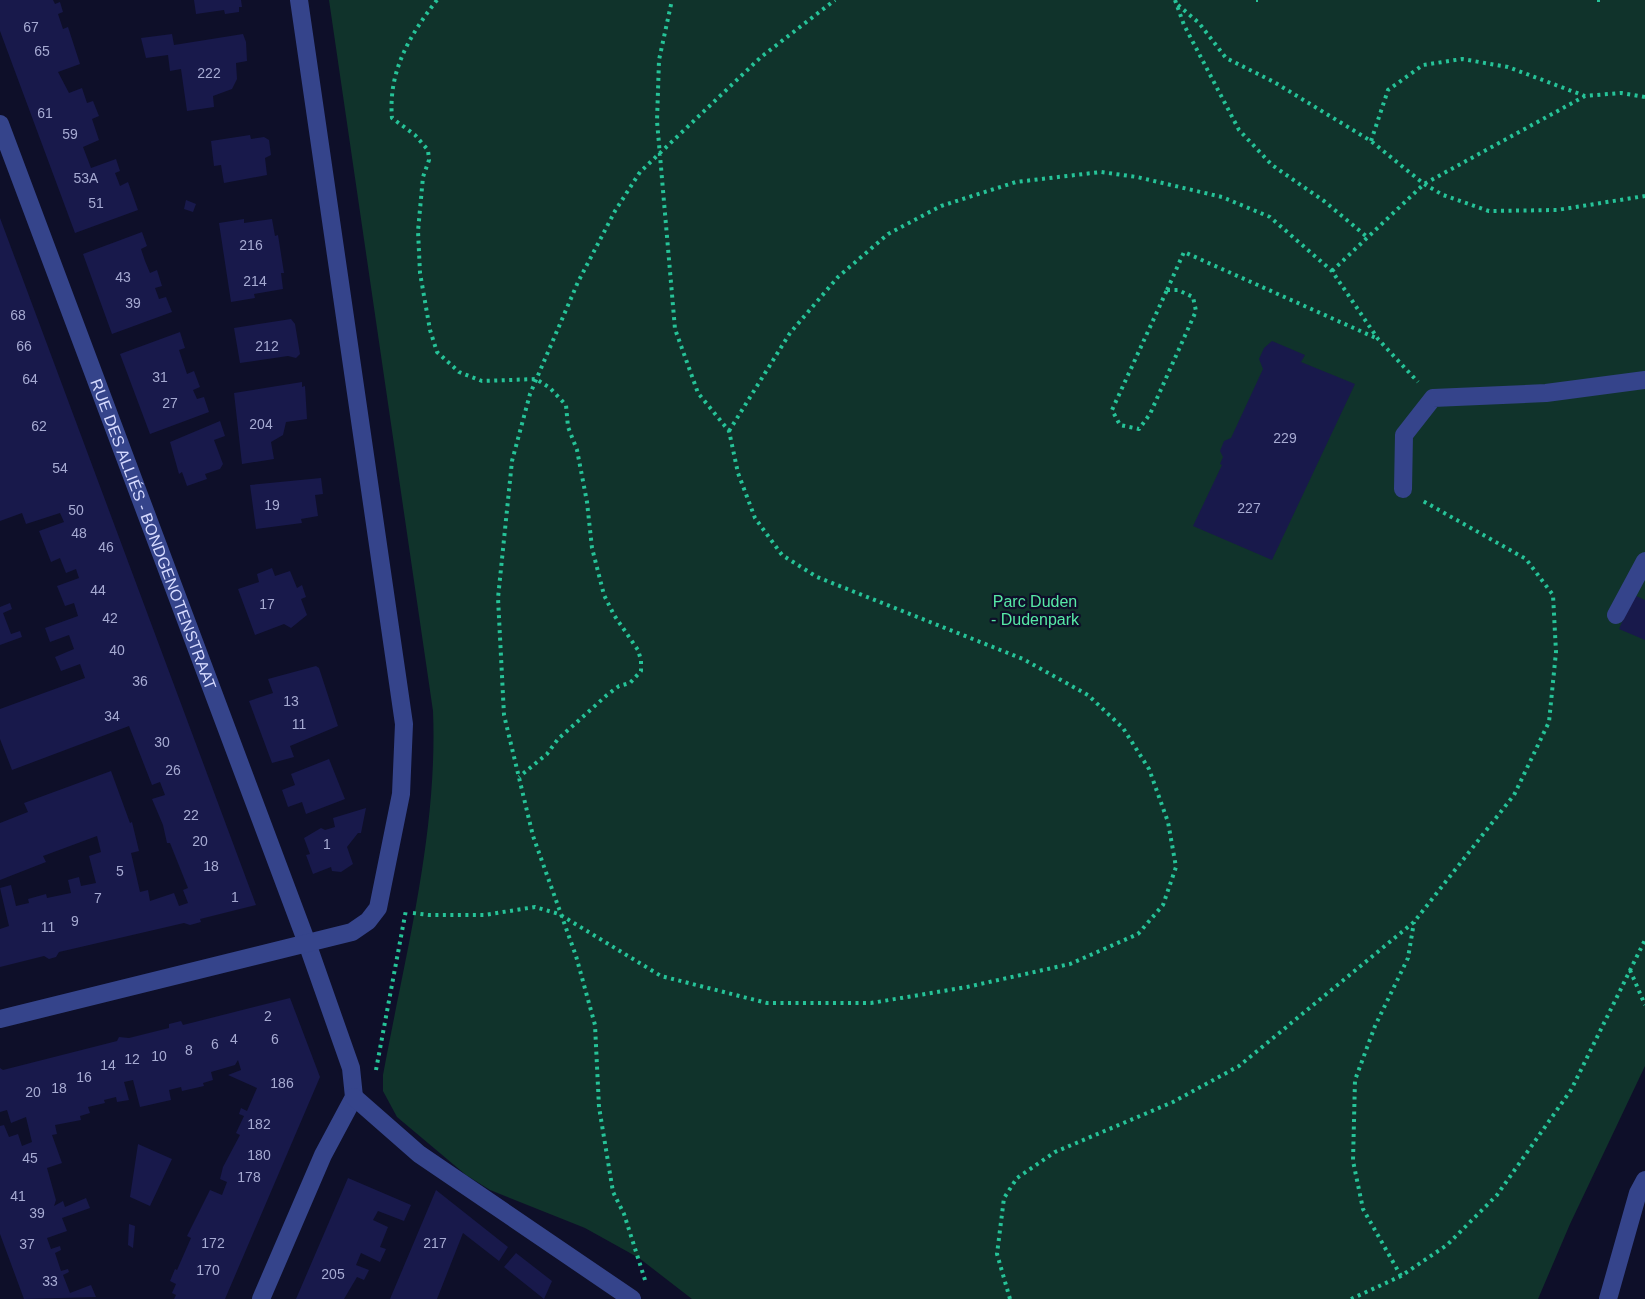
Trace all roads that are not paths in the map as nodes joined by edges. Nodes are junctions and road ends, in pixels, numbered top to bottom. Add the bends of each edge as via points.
1 (299, 0) edge
2 (0, 124) edge
3 (1645, 380) edge
4 (1403, 489) road end
5 (1645, 561) edge
6 (1616, 615) dead end
7 (307, 944) junction
8 (0, 1018) edge
9 (354, 1097) junction
10 (1645, 1180) edge
11 (639, 1293) edge
12 (261, 1299) edge
13 (1608, 1299) edge

1 - 7 street via 404,724 401,794 378,908 352,932
2 - 7 street, RUE DES ALLIÉS - BONDGENOTENSTRAAT
3 - 4 street via 1546,393 1433,398 1404,435
5 - 6 street
7 - 8 street
7 - 9 street, RUE DES ALLIÉS - BONDGENOTENSTRAAT via 351,1068
9 - 11 street via 419,1154
9 - 12 street via 323,1155
10 - 13 street

